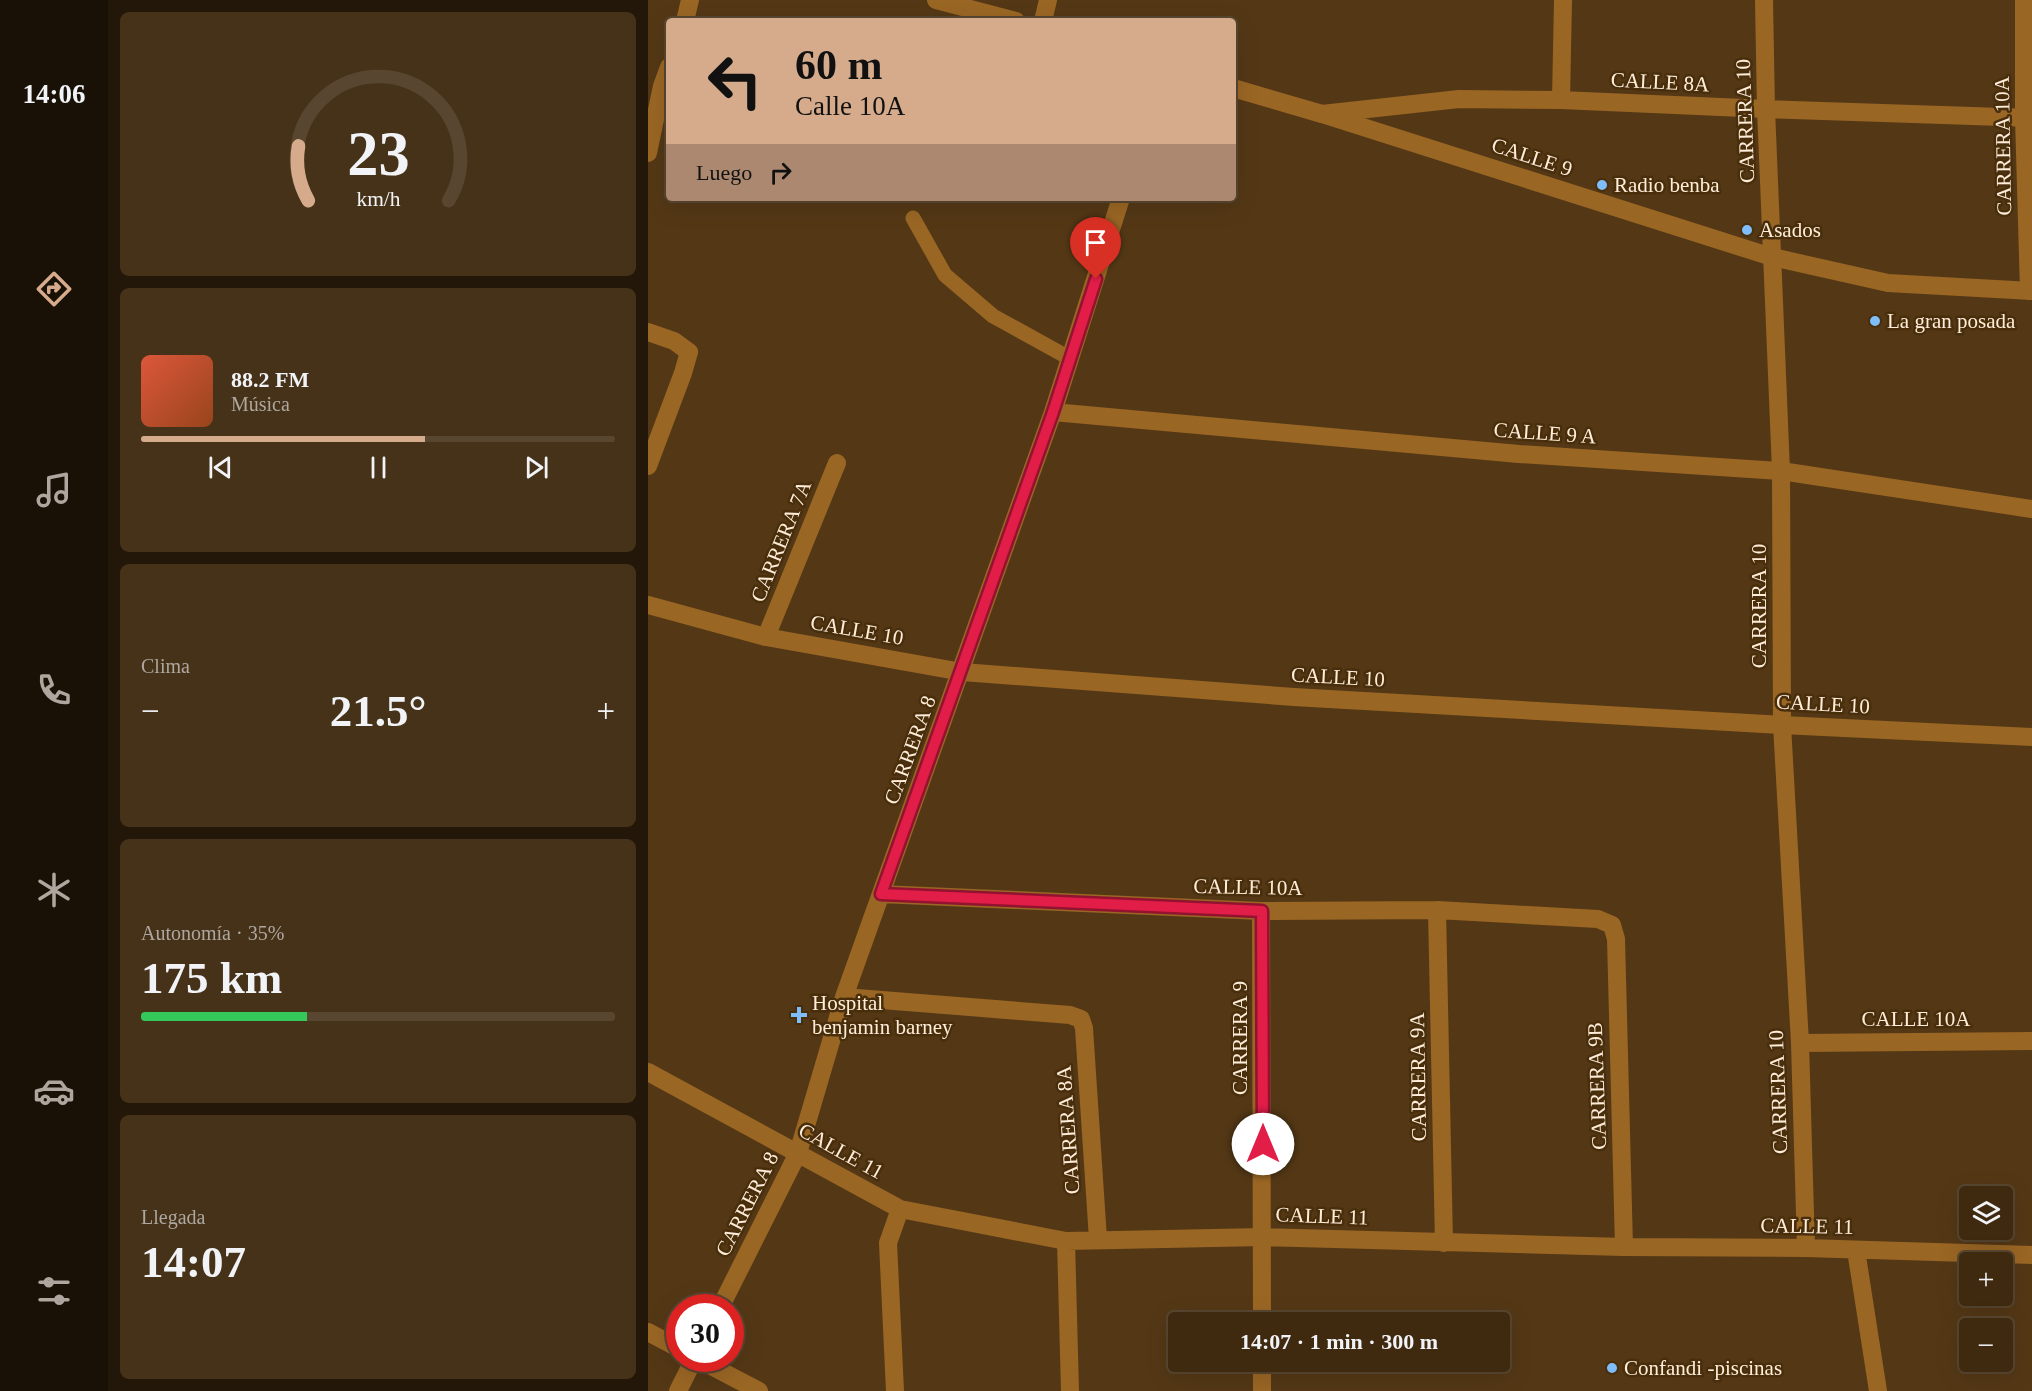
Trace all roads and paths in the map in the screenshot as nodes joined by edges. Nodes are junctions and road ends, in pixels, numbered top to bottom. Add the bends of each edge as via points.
1 (690, 0) edge
2 (936, 0) edge
3 (1048, 0) edge
4 (1563, 0) edge
5 (1764, 0) edge
6 (2024, 0) edge
7 (686, 18) edge
8 (1005, 18) edge
9 (1044, 18) edge
10 (666, 75) edge
11 (1236, 89) edge
12 (1561, 100) junction
13 (1766, 109) junction
14 (1322, 114) junction
15 (2028, 118) edge
16 (648, 153) edge
17 (1120, 201) edge
18 (913, 218) dead end
19 (1772, 257) junction
20 (2031, 291) edge
21 (648, 332) edge
22 (1071, 359) junction
23 (1053, 412) junction
24 (837, 463) dead end
25 (648, 466) edge
26 (1781, 471) junction
27 (2032, 509) edge
28 (648, 605) edge
29 (766, 637) junction
30 (962, 672) junction
31 (1782, 725) junction
32 (2032, 737) edge
33 (881, 894) junction
34 (1437, 910) junction
35 (1262, 911) junction
36 (1612, 925) joint
37 (844, 996) junction
38 (2032, 1041) edge
39 (1800, 1043) junction
40 (648, 1072) edge
41 (798, 1153) junction
42 (900, 1209) junction
43 (1263, 1237) junction
44 (1098, 1239) junction
45 (1066, 1241) junction
46 (1443, 1243) junction
47 (1624, 1247) junction
48 (1806, 1248) junction
49 (1856, 1250) junction
50 (2032, 1255) edge
51 (727, 1294) edge
52 (1262, 1312) edge
53 (648, 1332) edge
54 (666, 1342) edge
55 (689, 1372) edge
56 (722, 1372) edge
57 (1262, 1372) edge
58 (678, 1391) edge
59 (759, 1391) edge
60 (895, 1391) edge
61 (1070, 1391) edge
62 (1262, 1391) edge
63 (1878, 1391) edge

1 - 7 street
2 - 8 street
3 - 9 street
4 - 12 street
5 - 13 street, CARRERA 10
6 - 15 street, CARRERA 10A
10 - 16 street
11 - 14 street, CALLE 9
12 - 13 street, CALLE 8A
12 - 14 street, CALLE 8A via 1459,99
13 - 15 street, CALLE 8A
13 - 19 street, CARRERA 10
14 - 19 street, CALLE 9
15 - 20 street, CARRERA 10A
17 - 22 street, CARRERA 8
18 - 22 lane via 945,274 993,316
19 - 20 street, CALLE 9 via 1888,283
19 - 26 street, CARRERA 10
21 - 25 street via 674,341 688,352
22 - 23 street, CARRERA 8
23 - 26 street, CALLE 9 A via 1519,454
23 - 30 street, CARRERA 8
24 - 29 street, CARRERA 7A
26 - 27 street, CALLE 9 A
26 - 31 street, CARRERA 10
28 - 29 street, CALLE 10
29 - 30 street, CALLE 10
30 - 31 street, CALLE 10 via 1294,697
30 - 33 street, CARRERA 8
31 - 32 street, CALLE 10
31 - 39 street, CARRERA 10
33 - 35 street, CALLE 10A
33 - 37 street, CARRERA 8
34 - 35 street, CALLE 10A
34 - 36 street, CALLE 10A via 1598,919
34 - 46 street, CARRERA 9A
35 - 43 street, CARRERA 9
36 - 47 street, CARRERA 9B via 1616,951
37 - 41 street, CARRERA 8
37 - 44 street, CARRERA 8A via 1081,1019
38 - 39 street, CALLE 10A
39 - 48 street, CARRERA 10
40 - 41 street, CALLE 11
41 - 42 street, CALLE 11
41 - 51 street, CARRERA 8
42 - 45 street, CALLE 11
42 - 60 street via 888,1243
43 - 44 street, CALLE 11
43 - 46 street, CALLE 11
43 - 52 street, CARRERA 9
44 - 45 street, CALLE 11
45 - 61 street
46 - 47 street, CALLE 11
47 - 48 street, CALLE 11
48 - 49 street, CALLE 11
49 - 50 street, CALLE 11
49 - 63 street
53 - 54 street
55 - 58 street
56 - 59 street
57 - 62 street

